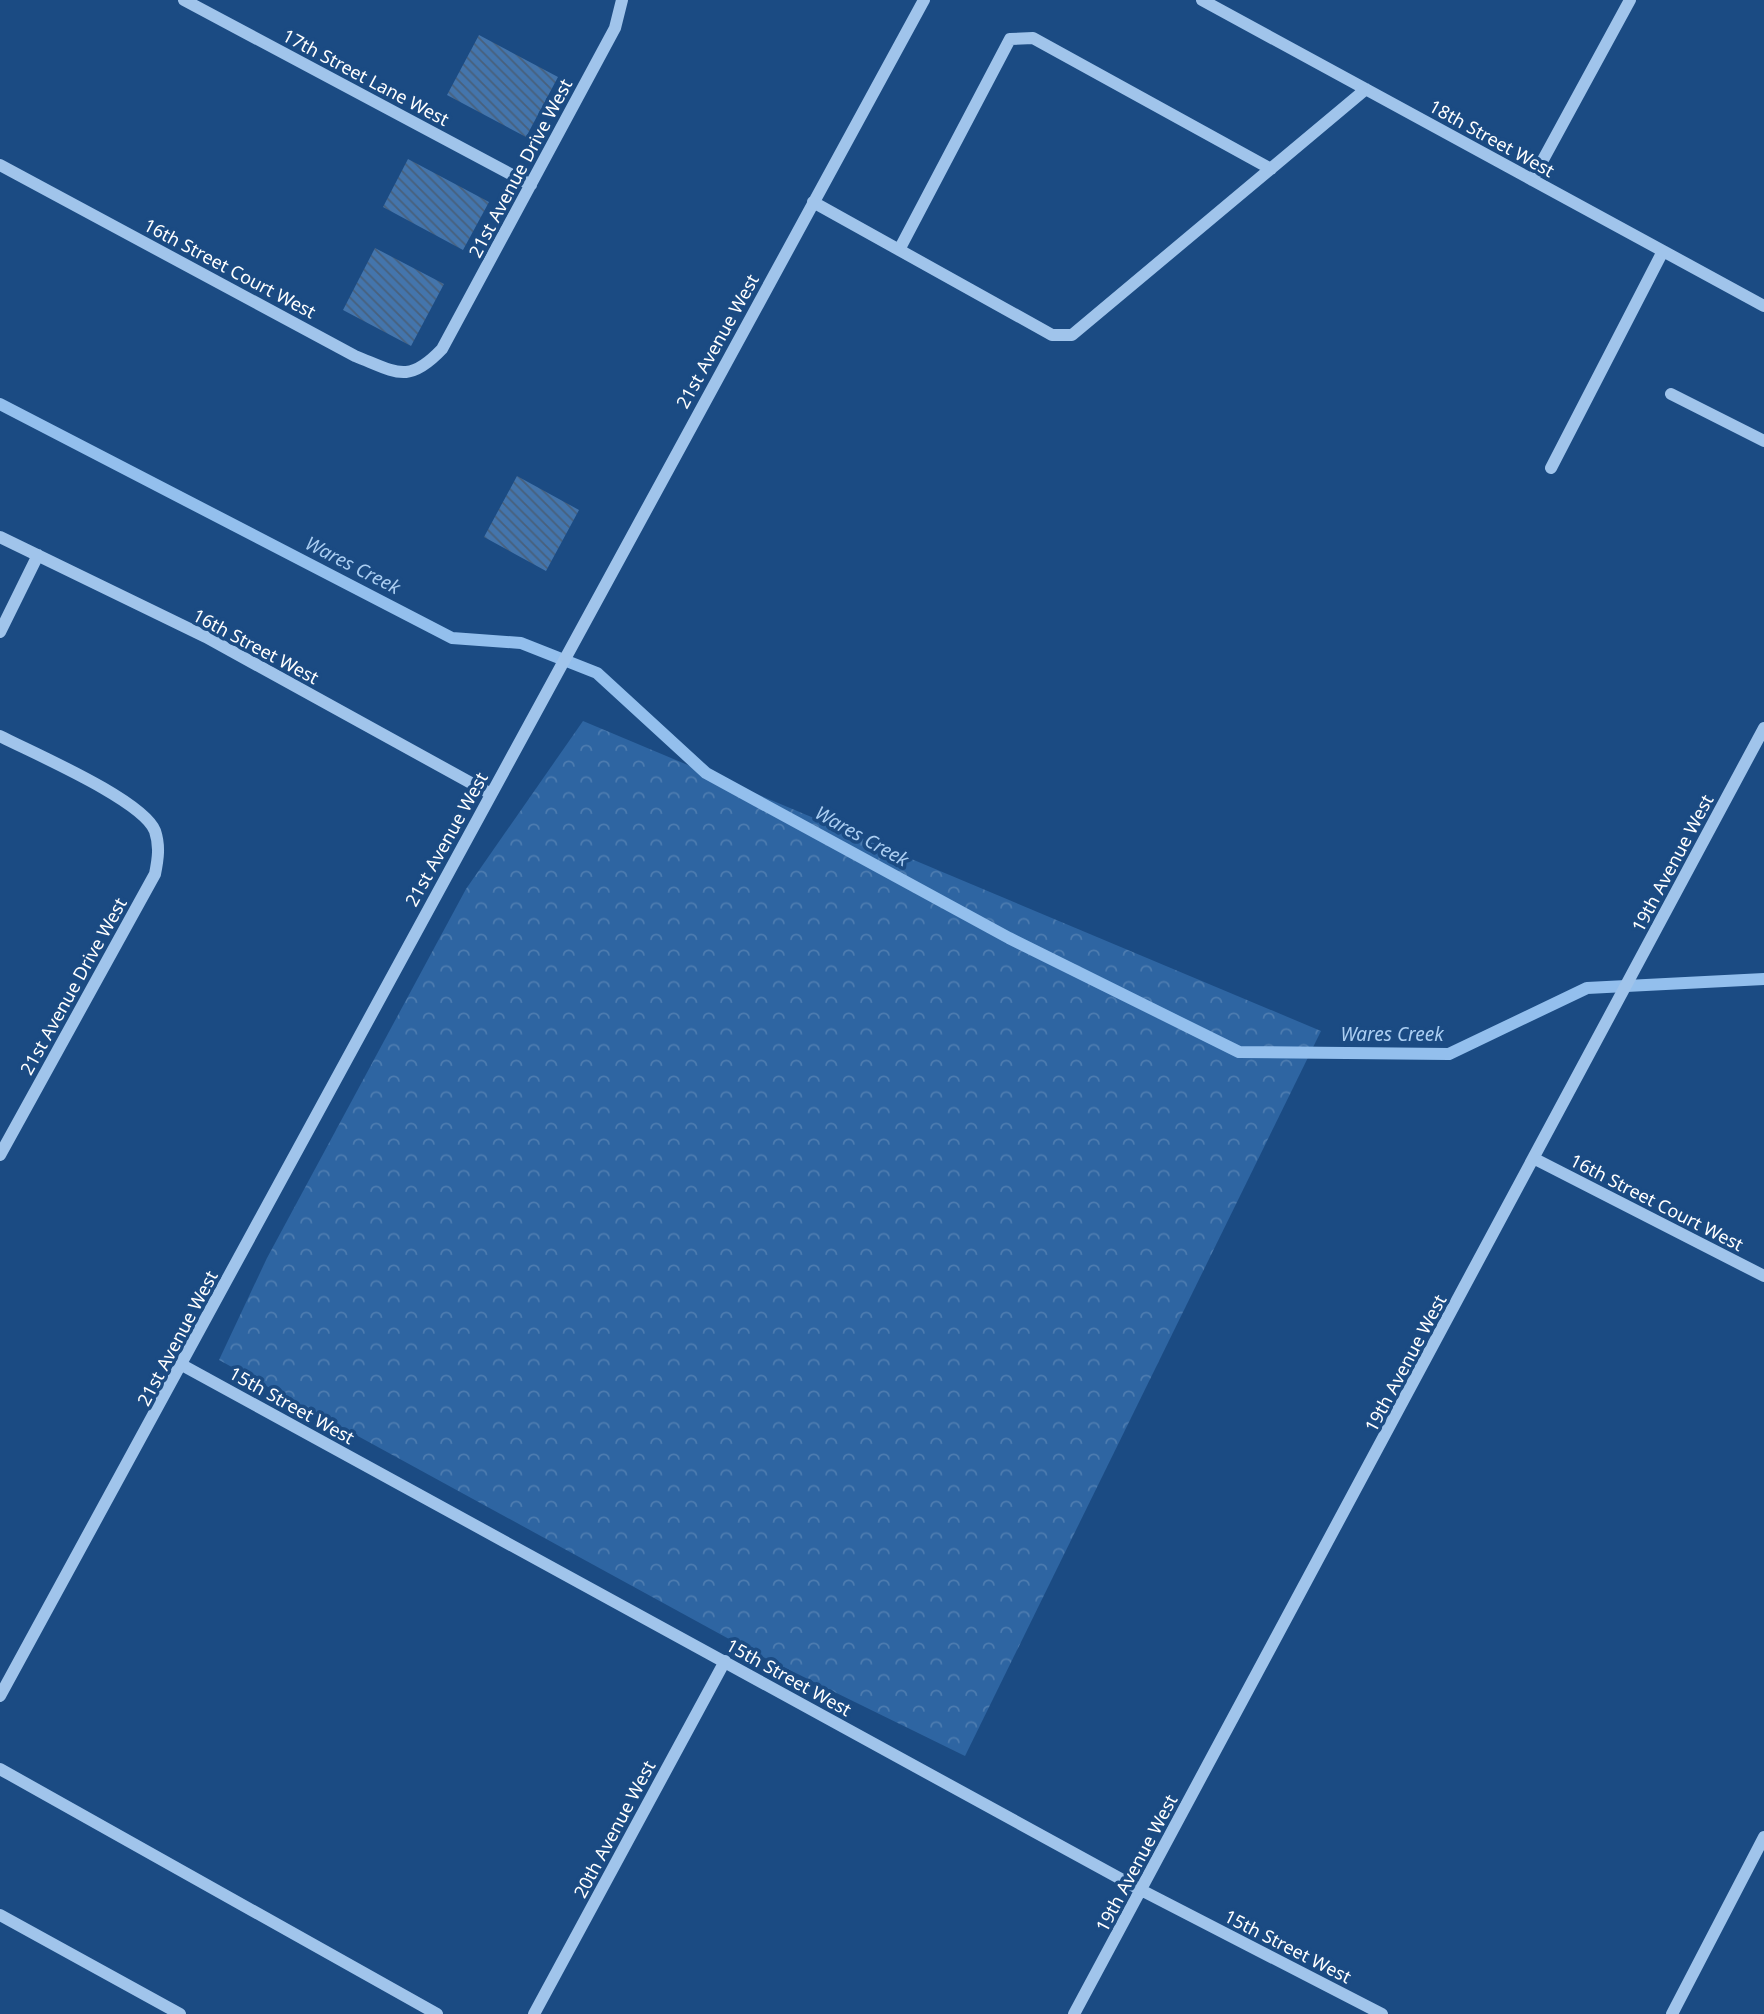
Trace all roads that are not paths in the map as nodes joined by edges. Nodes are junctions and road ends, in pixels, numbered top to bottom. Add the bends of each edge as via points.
1 (184, 0) edge
2 (622, 0) edge
3 (924, 0) edge
4 (1202, 0) edge
5 (1630, 0) edge
6 (1366, 89) junction
7 (0, 165) edge
8 (1271, 169) junction
9 (1532, 180) junction
10 (531, 185) junction
11 (813, 202) junction
12 (900, 250) junction
13 (1663, 251) junction
14 (1764, 306) edge
15 (442, 349) joint
16 (1671, 394) dead end
17 (1764, 441) edge
18 (1550, 468) dead end
19 (0, 537) edge
20 (38, 555) junction
21 (0, 632) edge
22 (1764, 728) edge
23 (0, 736) edge
24 (491, 794) junction
25 (0, 1155) edge
26 (1535, 1159) junction
27 (1764, 1276) edge
28 (182, 1365) junction
29 (725, 1661) junction
30 (0, 1696) edge
31 (0, 1769) edge
32 (1764, 1837) edge
33 (1141, 1890) junction
34 (0, 1915) edge
35 (180, 2014) edge
36 (437, 2014) edge
37 (534, 2014) edge
38 (1074, 2014) edge
39 (1382, 2014) edge
40 (1672, 2014) edge

1 - 10 street, 17th Street Lane West
2 - 10 street, 21st Avenue Drive West via 615,28
3 - 11 street, 21st Avenue West
4 - 6 street, 18th Street West
5 - 9 street
6 - 8 street
6 - 9 street, 18th Street West
7 - 15 street, 16th Street Court West via 355,356 403,375 426,366
8 - 12 street via 1072,335 1052,335
8 - 12 street via 1033,38 1010,39
9 - 13 street, 18th Street West
10 - 15 street, 21st Avenue Drive West
11 - 12 street
11 - 24 street, 21st Avenue West
13 - 14 street, 18th Street West
13 - 18 street
16 - 17 street
19 - 20 street, 16th Street West
20 - 21 street
20 - 24 street, 16th Street West via 206,637
22 - 26 street, 19th Avenue West
23 - 25 street, 21st Avenue Drive West via 143,814 154,830 159,850 155,874
24 - 28 street, 21st Avenue West
26 - 27 street, 16th Street Court West
26 - 33 street, 19th Avenue West
28 - 29 street, 15th Street West
28 - 30 street, 21st Avenue West
29 - 33 street, 15th Street West
29 - 37 street, 20th Avenue West
31 - 36 street
32 - 40 street
33 - 38 street, 19th Avenue West
33 - 39 street, 15th Street West
34 - 35 street

